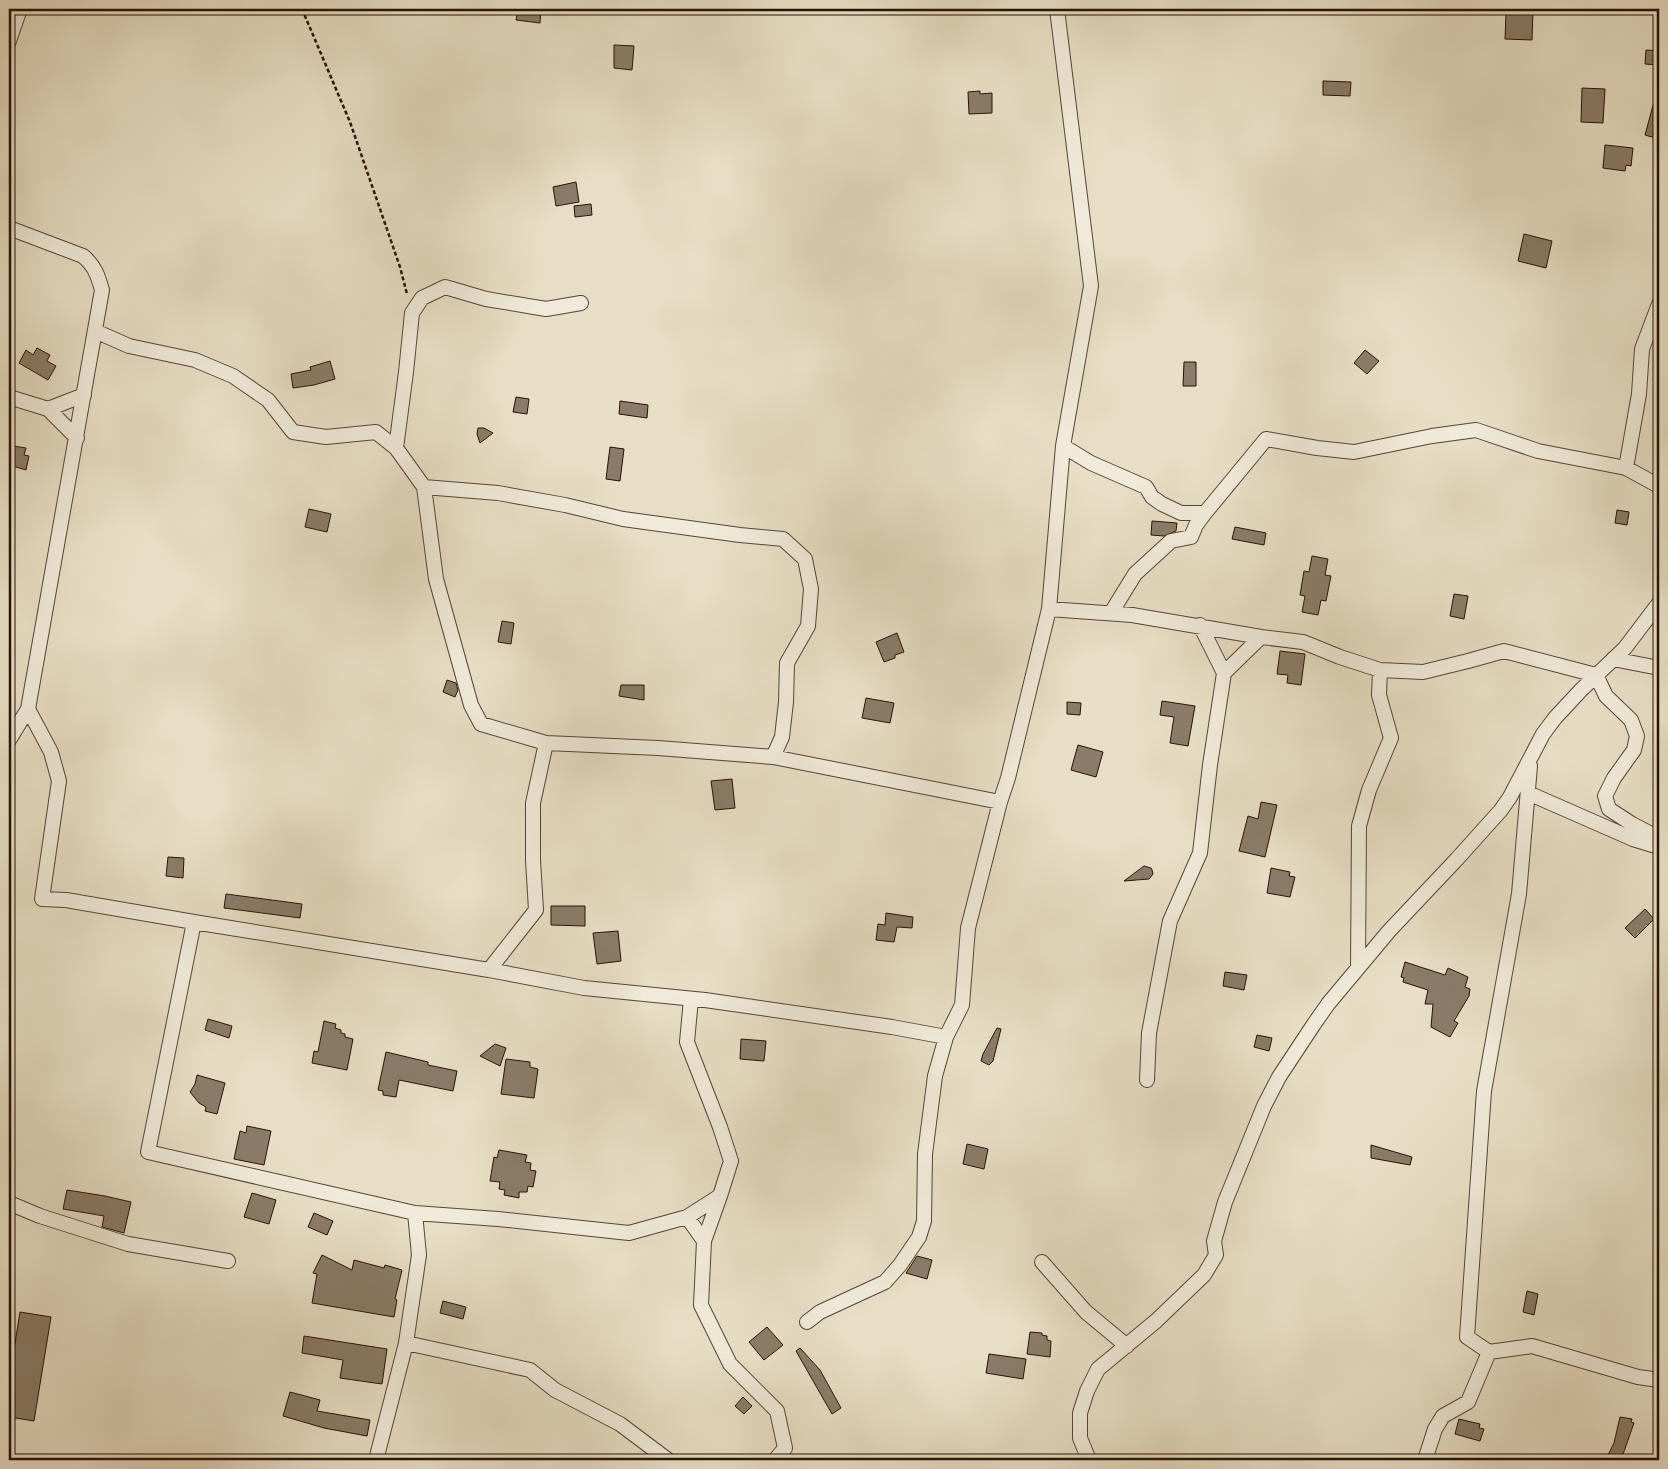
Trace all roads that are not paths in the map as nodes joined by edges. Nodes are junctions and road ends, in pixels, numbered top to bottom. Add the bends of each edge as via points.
1 (20, 9) edge
2 (1057, 9) edge
3 (9, 41) edge
4 (9, 230) edge
5 (581, 303) dead end
6 (1659, 304) edge
7 (95, 331) junction
8 (84, 395) junction
9 (9, 397) edge
10 (48, 409) junction
11 (77, 438) junction
12 (1064, 446) junction
13 (396, 448) junction
14 (1626, 468) junction
15 (1659, 486) edge
16 (424, 487) junction
17 (1205, 514) junction
18 (1659, 603) edge
19 (1049, 609) junction
20 (1111, 613) junction
21 (1200, 625) junction
22 (1261, 637) junction
23 (1613, 659) junction
24 (1659, 668) edge
25 (1380, 670) junction
26 (1224, 673) junction
27 (1596, 675) junction
28 (28, 709) junction
29 (9, 740) edge
30 (546, 743) junction
31 (774, 757) junction
32 (1530, 759) junction
33 (1528, 793) junction
34 (1000, 802) junction
35 (1659, 838) edge
36 (1659, 847) edge
37 (194, 922) junction
38 (1358, 968) junction
39 (489, 970) junction
40 (691, 999) junction
41 (946, 1036) junction
42 (1147, 1080) dead end
43 (720, 1196) junction
44 (9, 1203) edge
45 (415, 1213) junction
46 (687, 1217) junction
47 (704, 1241) junction
48 (228, 1261) dead end
49 (1042, 1262) dead end
50 (807, 1322) dead end
51 (406, 1343) junction
52 (1127, 1346) junction
53 (1489, 1352) junction
54 (1659, 1380) edge
55 (376, 1460) edge
56 (668, 1460) edge
57 (775, 1460) edge
58 (1089, 1460) edge
59 (1425, 1460) edge

1 - 3 street
2 - 12 street via 1091,286
4 - 7 street via 83,256 91,262 102,290
5 - 13 street via 546,310 445,288 422,298 412,313
6 - 14 street via 1642,349 1639,394
7 - 8 street
7 - 13 street via 129,346 195,360 232,376 268,400 293,432 326,437 376,432
8 - 10 street
8 - 11 street
9 - 10 street
10 - 11 street
11 - 28 street
12 - 17 street via 1091,464 1146,487 1162,504 1182,513
12 - 19 street
13 - 16 street
14 - 15 street
14 - 17 street via 1538,451 1476,430 1354,452 1266,439
16 - 30 street via 436,579 471,705 481,724
16 - 31 street via 498,493 623,519 783,539 805,559 811,589 808,626 787,663 782,737
17 - 20 street via 1191,537 1171,541 1135,574
18 - 23 street
19 - 20 street
19 - 34 street
20 - 21 street
21 - 22 street
21 - 26 street
22 - 25 street via 1303,642
22 - 26 street
23 - 24 street
23 - 27 street
25 - 27 street via 1422,672 1504,651
25 - 38 street via 1379,695 1391,738 1369,790 1359,826
26 - 42 street via 1200,852 1170,921 1149,1033
27 - 32 street via 1555,718
27 - 35 street via 1606,696 1631,720 1638,736 1634,750 1605,796 1609,809
28 - 29 street
28 - 37 street via 50,752 59,781 42,899 66,900
30 - 31 street
30 - 39 street via 533,803 536,910
31 - 34 street
32 - 33 street
32 - 38 street via 1501,810 1389,930
33 - 36 street via 1633,839
33 - 53 street via 1519,894 1484,1091 1468,1337
34 - 41 street via 968,928 962,1005
37 - 39 street
37 - 45 street via 148,1152
38 - 52 street via 1328,1004 1278,1077 1225,1202 1214,1241 1216,1255 1210,1267
39 - 40 street via 584,988
40 - 41 street
40 - 43 street via 687,1042 730,1161
41 - 50 street via 935,1076 925,1154 924,1221 919,1237 885,1282 820,1312
43 - 46 street
43 - 47 street
44 - 48 street via 128,1244
45 - 46 street via 628,1233
45 - 51 street via 418,1255
46 - 47 street
47 - 57 street via 701,1305 730,1364 776,1411 785,1448
49 - 52 street via 1086,1312
51 - 55 street
51 - 56 street via 530,1370 554,1390 620,1424
52 - 58 street via 1098,1369 1087,1391 1080,1413 1080,1438
53 - 54 street via 1532,1346 1638,1377
53 - 59 street via 1468,1402 1443,1416

